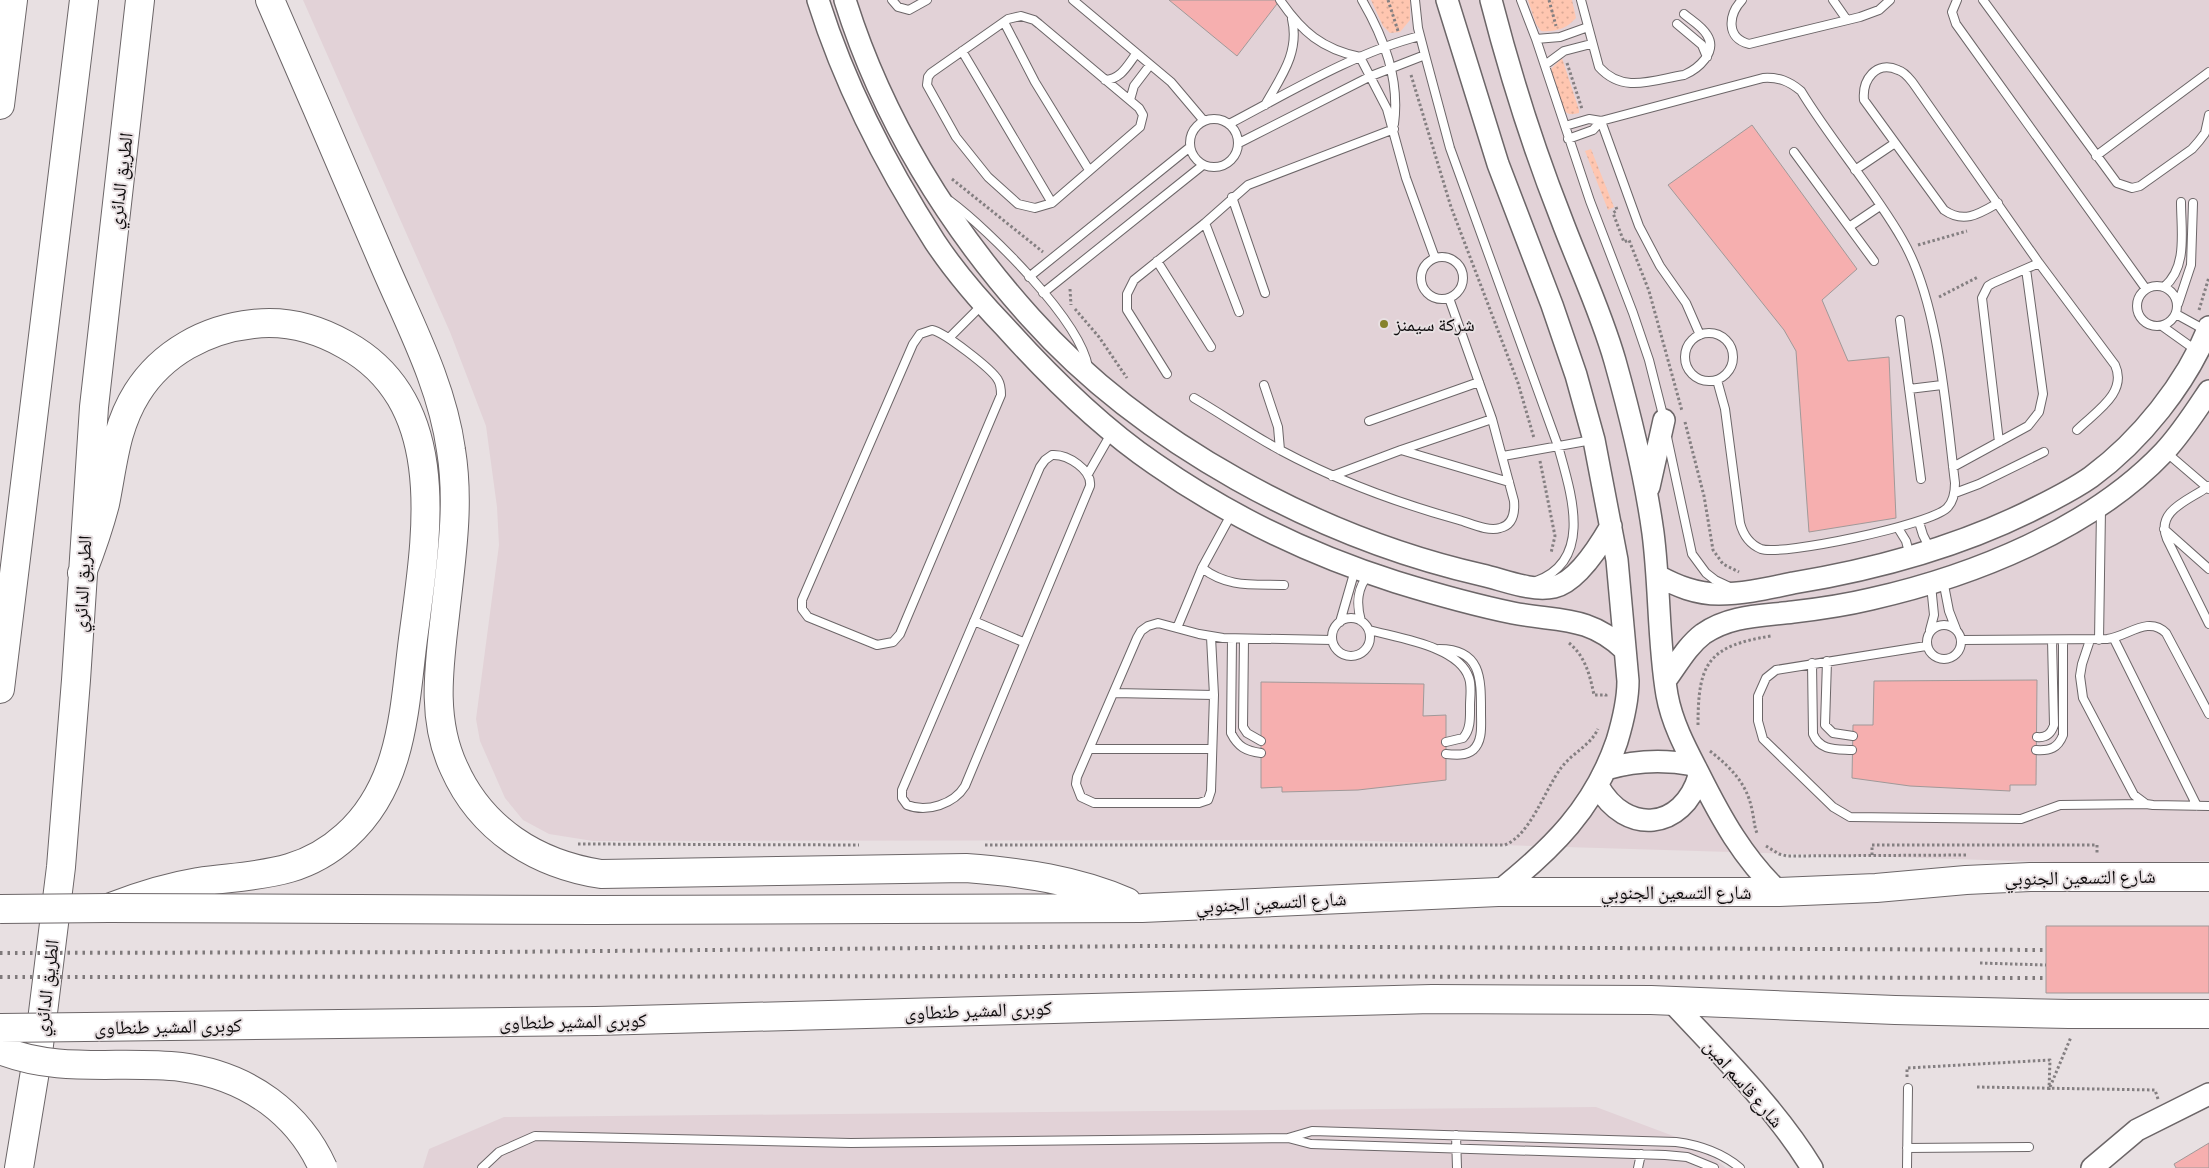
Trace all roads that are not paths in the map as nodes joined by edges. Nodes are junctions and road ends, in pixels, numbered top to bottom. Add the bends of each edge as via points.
1 (13, 0) edge
2 (84, 0) edge
3 (140, 0) edge
4 (270, 0) edge
5 (818, 0) edge
6 (844, 0) edge
7 (892, 0) edge
8 (927, 0) edge
9 (1073, 0) edge
10 (1280, 0) edge
11 (1362, 0) edge
12 (1416, 0) edge
13 (1447, 0) edge
14 (1492, 0) edge
15 (1521, 0) edge
16 (1581, 0) edge
17 (1742, 0) edge
18 (1833, 0) edge
19 (1890, 0) edge
20 (1957, 0) edge
21 (1983, 0) edge
22 (1684, 14) dead end
23 (1292, 17) junction
24 (1847, 20) junction
25 (1004, 22) junction
26 (1678, 24) dead end
27 (1588, 27) junction
28 (1420, 36) junction
29 (1536, 39) junction
30 (1591, 44) junction
31 (1385, 46) junction
32 (962, 51) junction
33 (1136, 54) junction
34 (1425, 56) junction
35 (1360, 57) junction
36 (1706, 57) junction
37 (1150, 65) junction
38 (1545, 65) junction
39 (1391, 68) junction
40 (2209, 72) edge
41 (1372, 76) junction
42 (1105, 80) junction
43 (1130, 100) junction
44 (0, 105) edge
45 (1264, 106) junction
46 (2209, 115) edge
47 (1204, 121) junction
48 (1601, 121) junction
49 (1229, 124) junction
50 (1565, 126) junction
51 (1394, 129) junction
52 (1568, 139) junction
53 (1239, 143) junction
54 (1895, 143) junction
55 (1190, 147) junction
56 (1794, 152) dead end
57 (2096, 156) junction
58 (1203, 166) junction
59 (1089, 170) junction
60 (1855, 170) junction
61 (934, 191) junction
62 (1232, 197) junction
63 (2181, 202) dead end
64 (1052, 203) junction
65 (1998, 203) junction
66 (2193, 203) dead end
67 (1880, 206) junction
68 (1205, 223) junction
69 (1849, 227) junction
70 (1435, 258) junction
71 (1157, 261) junction
72 (1874, 261) dead end
73 (2038, 263) junction
74 (2026, 269) junction
75 (1029, 277) junction
76 (2164, 287) junction
77 (2146, 290) junction
78 (1043, 293) junction
79 (1265, 293) dead end
80 (1450, 298) junction
81 (984, 304) junction
82 (2176, 310) junction
83 (1239, 312) dead end
84 (1900, 320) dead end
85 (2162, 326) junction
86 (2203, 328) edge
87 (1700, 335) junction
88 (949, 338) junction
89 (1211, 347) dead end
90 (2197, 350) junction
91 (1167, 374) dead end
92 (1090, 376) junction
93 (1717, 380) junction
94 (1478, 382) junction
95 (1264, 384) dead end
96 (1942, 384) junction
97 (1909, 389) junction
98 (2209, 391) edge
99 (1072, 397) junction
100 (1194, 398) dead end
101 (1492, 419) junction
102 (1664, 420) junction
103 (1369, 421) dead end
104 (2077, 430) dead end
105 (1112, 432) junction
106 (1594, 440) junction
107 (1999, 442) junction
108 (2130, 443) junction
109 (1558, 446) junction
110 (1280, 450) junction
111 (1401, 450) junction
112 (2044, 452) dead end
113 (1503, 456) junction
114 (2158, 457) junction
115 (1953, 466) junction
116 (1088, 474) junction
117 (1332, 476) junction
118 (1921, 479) dead end
119 (1509, 482) junction
120 (2209, 488) edge
121 (1955, 493) junction
122 (1647, 494) junction
123 (2101, 504) junction
124 (1233, 512) junction
125 (1919, 522) junction
126 (1611, 526) junction
127 (1898, 528) junction
128 (2164, 529) junction
129 (1931, 550) junction
130 (1910, 557) junction
131 (1202, 568) junction
132 (2209, 569) edge
133 (1363, 570) junction
134 (82, 573) junction
135 (1658, 576) junction
136 (1937, 581) junction
137 (1751, 582) junction
138 (1519, 584) junction
139 (1284, 585) dead end
140 (974, 621) junction
141 (1361, 621) junction
142 (1340, 622) junction
143 (2209, 624) edge
144 (1178, 628) junction
145 (1369, 630) junction
146 (1929, 633) junction
147 (1960, 636) junction
148 (1211, 637) junction
149 (1232, 638) junction
150 (1244, 638) junction
151 (2114, 638) junction
152 (1332, 640) junction
153 (2052, 640) junction
154 (2063, 640) junction
155 (2090, 640) junction
156 (2099, 640) junction
157 (1023, 642) junction
158 (1926, 646) junction
159 (1437, 649) junction
160 (1625, 650) junction
161 (1827, 661) junction
162 (1812, 663) junction
163 (1665, 681) junction
164 (0, 689) edge
165 (1114, 693) junction
166 (1214, 695) junction
167 (2209, 714) edge
168 (1853, 736) dead end
169 (2037, 737) dead end
170 (1261, 741) dead end
171 (1446, 742) dead end
172 (1090, 749) junction
173 (1212, 749) junction
174 (1852, 750) dead end
175 (2036, 750) dead end
176 (1261, 753) dead end
177 (1446, 754) dead end
178 (1697, 770) junction
179 (1602, 778) junction
180 (2146, 804) junction
181 (2197, 806) junction
182 (2209, 806) edge
183 (2209, 877) edge
184 (1498, 892) junction
185 (1779, 892) junction
186 (109, 908) junction
187 (1142, 908) junction
188 (0, 909) edge
189 (1671, 1001) junction
190 (2209, 1014) edge
191 (0, 1028) edge
192 (0, 1050) edge
193 (1908, 1088) road end
194 (2209, 1094) edge
195 (1456, 1135) junction
196 (1288, 1138) junction
197 (2029, 1147) dead end
198 (1907, 1148) junction
199 (1457, 1149) junction
200 (1641, 1154) junction
201 (19, 1168) edge
202 (323, 1168) edge
203 (482, 1168) edge
204 (1457, 1168) edge
205 (1638, 1168) edge
206 (1714, 1168) edge
207 (1740, 1168) edge
208 (1812, 1168) edge
209 (1907, 1168) edge
210 (2092, 1168) edge

1 - 44 highway
2 - 164 highway
3 - 134 highway, الطريق الدائري via 94,407
4 - 187 highway via 440,401 452,450 455,501 440,660 439,712 445,746 462,786 488,820 540,857 559,865 601,874 966,868 1056,880 1114,896
5 - 81 street via 845,73 887,160 936,243
6 - 61 street via 882,95
7 - 8 lane via 898,7 909,10
9 - 33 lane
10 - 23 lane
11 - 31 lane
12 - 28 lane
13 - 106 street via 1498,164 1552,305
14 - 122 street via 1512,82 1613,354
15 - 29 lane
16 - 27 lane
17 - 24 lane via 1732,16 1732,31 1737,39 1748,44
18 - 24 lane
19 - 24 lane via 1871,14
20 - 77 lane via 1952,12 1956,24
21 - 57 lane
22 - 36 lane via 1707,35 1710,45
23 - 35 lane via 1320,42
23 - 45 lane via 1292,56
25 - 32 lane
25 - 42 lane via 1021,16 1034,20
25 - 59 lane via 1035,82
26 - 36 lane via 1702,45
27 - 29 lane via 1560,37
27 - 30 lane
28 - 31 lane
28 - 34 lane
29 - 38 lane
30 - 36 lane via 1599,67 1606,76 1627,84 1684,75
30 - 38 lane via 1564,51
31 - 35 lane
31 - 39 lane
32 - 64 lane
32 - 64 lane via 931,73 927,81 947,123 976,164 1018,204 1035,208
33 - 37 lane
33 - 42 lane via 1120,75
34 - 39 lane
34 - 109 lane via 1456,166
35 - 41 lane
35 - 45 lane
37 - 43 lane via 1134,86
37 - 47 lane via 1177,88
38 - 50 lane
39 - 41 lane
39 - 51 lane via 1396,104
40 - 57 lane
41 - 51 lane
41 - 53 lane
42 - 43 lane
43 - 59 lane via 1144,115 1142,124
45 - 49 lane
46 - 57 lane via 2204,133 2192,149 2140,186 2132,188 2116,183
47 - 49 lane via 1213,119
47 - 55 lane via 1193,132
48 - 50 lane via 1585,120
48 - 52 lane via 1592,130
48 - 60 lane via 1774,77 1793,84 1801,91
48 - 87 lane via 1642,233 1686,304
49 - 53 lane
50 - 52 lane
51 - 62 lane via 1260,179
51 - 70 lane via 1406,178
52 - 102 lane via 1649,360
53 - 58 lane via 1236,155 1227,164 1215,168
54 - 60 lane
54 - 65 lane via 1939,204 1951,215 1974,217
54 - 65 lane via 1864,100 1866,81 1879,68 1889,67 1906,75
55 - 58 lane
55 - 75 lane
56 - 69 lane
58 - 78 lane
59 - 64 lane
60 - 67 lane
61 - 75 lane via 984,229
61 - 92 street via 1003,286
62 - 68 lane
62 - 79 lane
63 - 76 lane via 2180,265
65 - 73 lane
66 - 82 lane via 2191,265
67 - 69 lane
67 - 96 lane via 1907,248 1926,297
68 - 71 lane
68 - 83 lane
69 - 72 lane
70 - 80 lane via 1450,258 1457,262 1464,274 1461,289
70 - 80 lane via 1423,268 1422,285 1433,297
71 - 89 lane
71 - 91 lane via 1134,280 1126,302 1130,319
73 - 74 lane
73 - 104 lane via 2118,372 2118,387 2114,394
74 - 107 lane via 2042,403 2028,426
74 - 107 lane via 1988,286 1982,298
75 - 78 lane
76 - 77 lane
76 - 82 lane via 2173,294
77 - 85 lane via 2136,302 2140,318 2154,327
78 - 92 lane via 1075,333
80 - 94 lane
81 - 88 lane
81 - 99 street
82 - 85 lane via 2168,324
82 - 86 lane
84 - 97 lane
85 - 90 lane
86 - 90 street
87 - 93 lane via 1686,351 1687,366 1696,377
87 - 93 lane via 1715,334 1728,342 1731,349 1733,356 1729,370
88 - 88 lane via 932,330 916,338 802,600 802,609 808,617 877,645 893,642 900,634 1001,395 997,378
90 - 108 street via 2174,390
92 - 99 street
92 - 138 street via 1168,436 1251,487 1390,548
93 - 127 lane via 1725,409 1740,523 1742,531 1753,544 1760,549 1778,550
94 - 101 lane
94 - 103 lane
95 - 110 lane via 1278,428
96 - 97 lane
96 - 115 lane
97 - 118 lane
98 - 114 street
99 - 105 street
100 - 110 lane
101 - 111 lane
101 - 113 lane
102 - 122 street
102 - 137 lane via 1692,554 1715,580 1739,589
105 - 116 lane
105 - 124 street via 1160,468
106 - 109 lane
106 - 126 street
107 - 115 lane
108 - 114 street
108 - 129 street via 2090,477 2065,493 1994,528
109 - 113 lane
109 - 138 lane via 1572,507 1573,541 1566,557 1551,573 1530,583
110 - 117 lane
111 - 117 lane
111 - 119 lane
112 - 121 lane
113 - 119 lane
114 - 120 lane
114 - 123 street via 2127,486
115 - 121 lane
116 - 140 lane via 1061,456 1052,455 1042,463
116 - 157 lane via 1090,486
117 - 119 lane via 1423,510 1495,529 1507,525 1514,514
120 - 128 lane via 2172,510
121 - 125 lane via 1946,508
122 - 135 street
123 - 136 street via 2025,547
123 - 156 lane
124 - 131 lane
124 - 133 street
125 - 127 lane
125 - 129 lane
126 - 138 street via 1588,560 1562,584 1544,588
126 - 160 street
127 - 130 lane
128 - 132 lane
128 - 143 lane
129 - 130 street
130 - 137 street via 1828,578
131 - 139 lane via 1228,583
131 - 144 lane
133 - 141 lane via 1365,579 1357,604
133 - 142 lane
133 - 160 street via 1465,602 1584,624 1603,632
134 - 186 highway via 103,509 120,425 139,390 166,360 199,338 237,326 278,323 317,331 335,338 369,360 406,407 414,425 423,464 424,542 401,733 383,786 348,835 314,859 275,874 194,883 136,897
134 - 201 highway, الطريق الدائري via 61,866 38,1052
135 - 137 street via 1689,590 1719,594
135 - 163 street
136 - 146 lane
136 - 147 lane
136 - 163 street via 1871,599 1733,620 1716,626 1688,648
140 - 157 lane
140 - 157 lane via 902,790 907,806 942,805 961,792
141 - 142 lane via 1354,618
141 - 145 lane
142 - 152 lane via 1332,633
144 - 148 lane
144 - 165 lane via 1158,623 1141,631
145 - 152 lane via 1368,646 1356,656 1340,653
145 - 159 lane
146 - 147 lane via 1934,628 1948,625
146 - 158 lane
147 - 153 lane
147 - 158 lane via 1961,648 1950,659 1936,658
148 - 149 lane
148 - 166 lane
149 - 150 lane
149 - 176 lane via 1232,733 1242,748
150 - 152 lane
150 - 170 lane via 1243,727
151 - 156 lane
151 - 167 lane via 2146,626 2162,629
151 - 181 lane
153 - 154 lane
153 - 169 lane via 2054,725 2048,736
154 - 155 lane
154 - 175 lane via 2063,735 2050,750
155 - 156 lane
155 - 180 lane via 2080,676 2083,698 2134,795
158 - 161 lane
159 - 171 lane via 1460,663 1470,684 1468,734 1459,740
159 - 177 lane via 1462,652 1477,667 1481,678 1478,743 1463,754
160 - 179 street via 1628,695 1619,733
161 - 162 lane
161 - 168 lane via 1825,725 1838,735
162 - 174 lane via 1813,734 1824,748
162 - 180 lane via 1776,670 1766,678 1758,696 1759,730 1769,747 1841,813 1860,818 2020,818 2060,804
163 - 178 street via 1671,712
165 - 166 lane
165 - 172 lane
166 - 173 lane
172 - 173 lane
172 - 173 lane via 1076,784 1081,797 1094,803 1199,803 1208,800
178 - 179 street via 1677,762 1650,761 1623,764
178 - 179 street via 1695,790 1686,803 1675,813 1660,819 1638,819 1616,810 1606,800
178 - 185 street via 1736,842
179 - 184 street via 1574,822 1556,843
180 - 181 lane
181 - 182 lane
183 - 185 highway, شارع التسعين الجنوبي via 2030,877
184 - 185 highway, شارع التسعين الجنوبي
184 - 187 highway, شارع التسعين الجنوبي
186 - 187 highway, bridge
186 - 188 highway, bridge
189 - 190 highway via 1895,1010
189 - 191 highway, كوبرى المشير طنطاوى, bridge via 1432,999 596,1021
189 - 208 street, شارع قاسم امين via 1740,1076
192 - 202 highway, bridge via 57,1064 179,1067 221,1076 260,1094 277,1107 302,1132
193 - 198 lane
194 - 210 street via 2137,1130
195 - 196 lane via 1312,1131
195 - 199 lane
195 - 207 lane via 1676,1142 1716,1152
196 - 199 lane via 1311,1144
196 - 203 lane via 851,1143 535,1136 499,1152
197 - 198 lane
198 - 209 lane
199 - 200 lane
199 - 204 lane
200 - 205 lane
200 - 206 lane via 1687,1157

